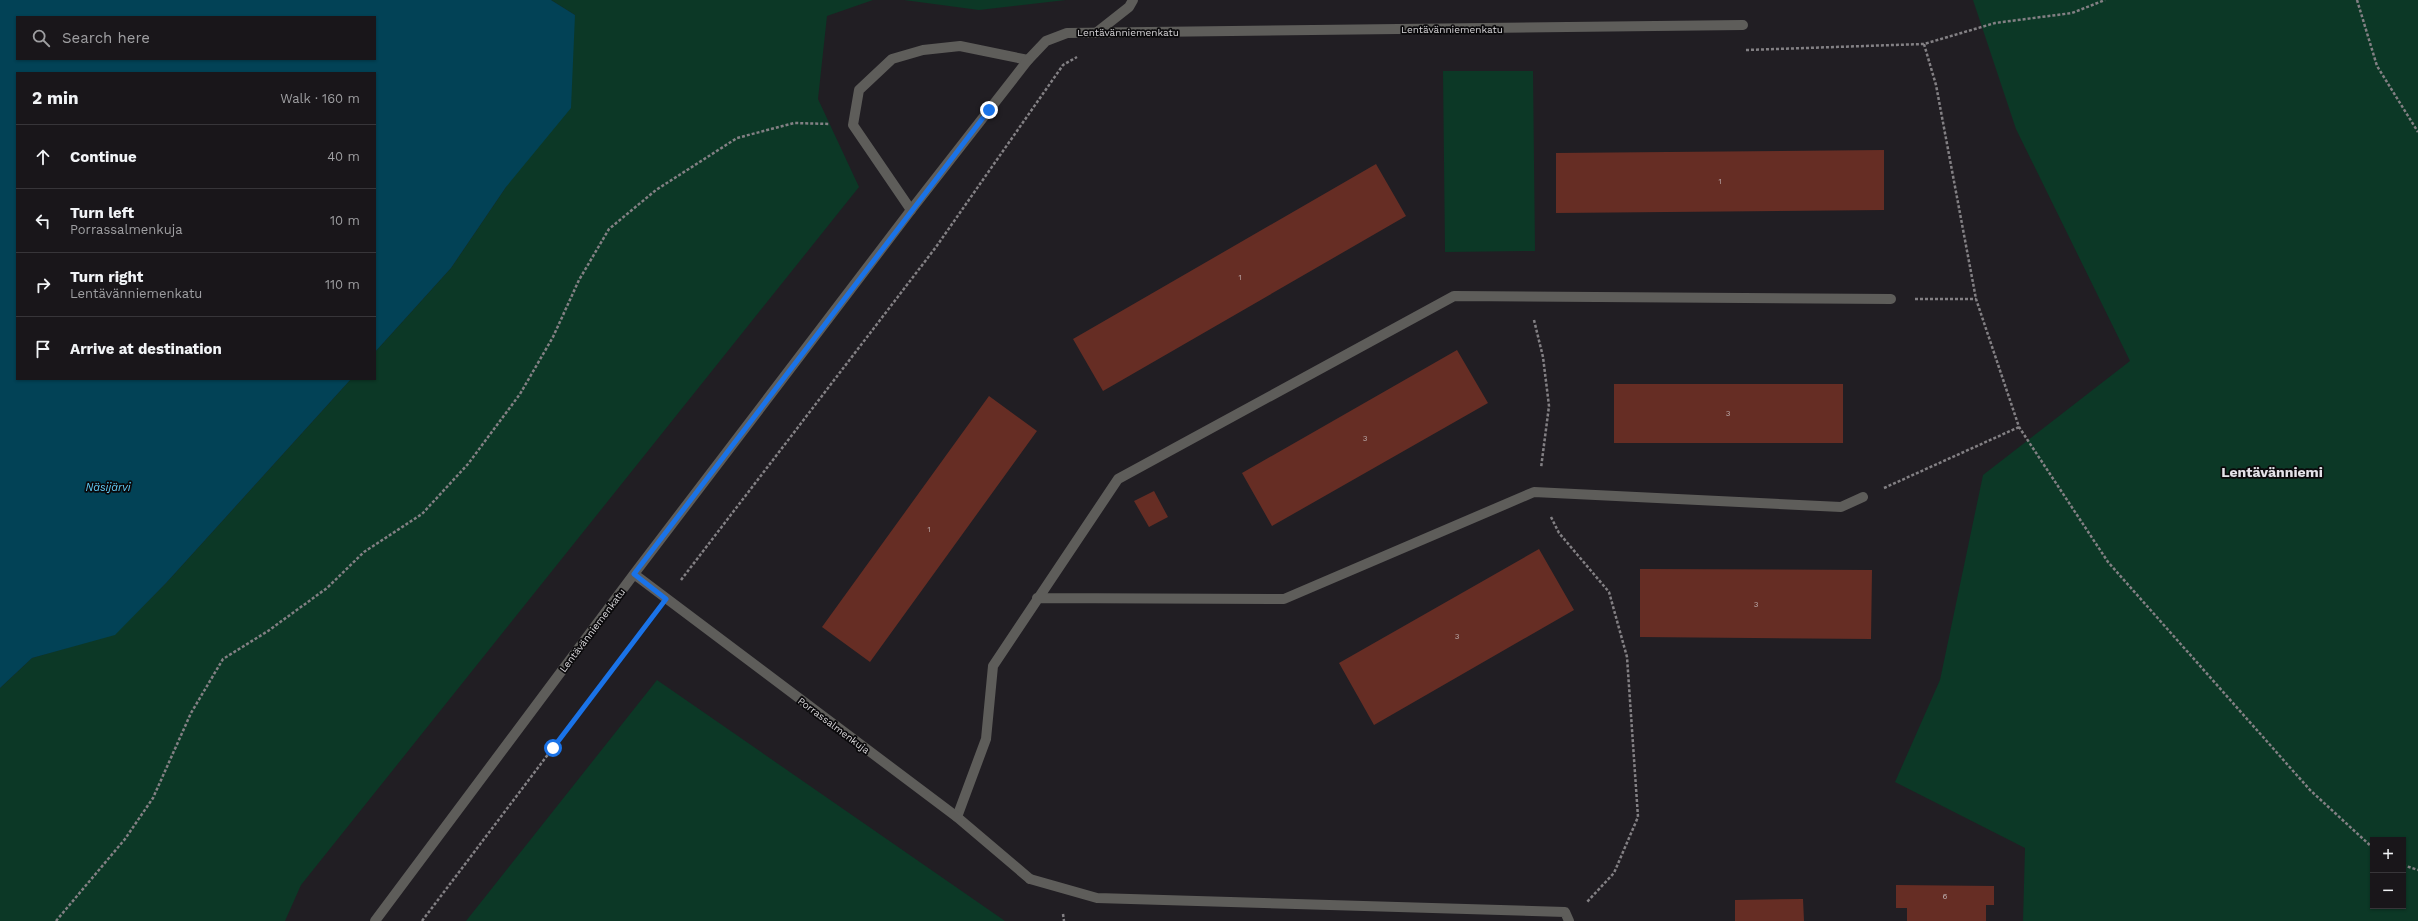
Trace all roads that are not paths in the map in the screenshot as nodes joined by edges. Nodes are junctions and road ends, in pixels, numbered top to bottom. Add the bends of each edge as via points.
1 (1133, 0) edge
2 (1743, 25) dead end
3 (1096, 32) junction
4 (1028, 60) junction
5 (911, 210) junction
6 (1891, 298) road end
7 (1863, 497) road end
8 (634, 574) junction
9 (1038, 598) junction
10 (957, 817) junction
11 (375, 921) edge
12 (1569, 921) edge

1 - 3 street via 1128,7
2 - 3 street, Lentävänniemenkatu
3 - 4 street, Lentävänniemenkatu via 1067,32 1046,41
4 - 5 street, Lentävänniemenkatu
4 - 5 street via 960,46 923,50 892,59 859,90 853,126
5 - 8 street, Lentävänniemenkatu
6 - 9 street via 1454,296 1118,479
7 - 9 street via 1841,507 1534,492 1284,599
8 - 10 street, Porrassalmenkuja
8 - 11 street, Lentävänniemenkatu
9 - 10 street via 993,666 986,739
10 - 12 street, Porrassalmenkuja via 1030,879 1097,898 1565,912

